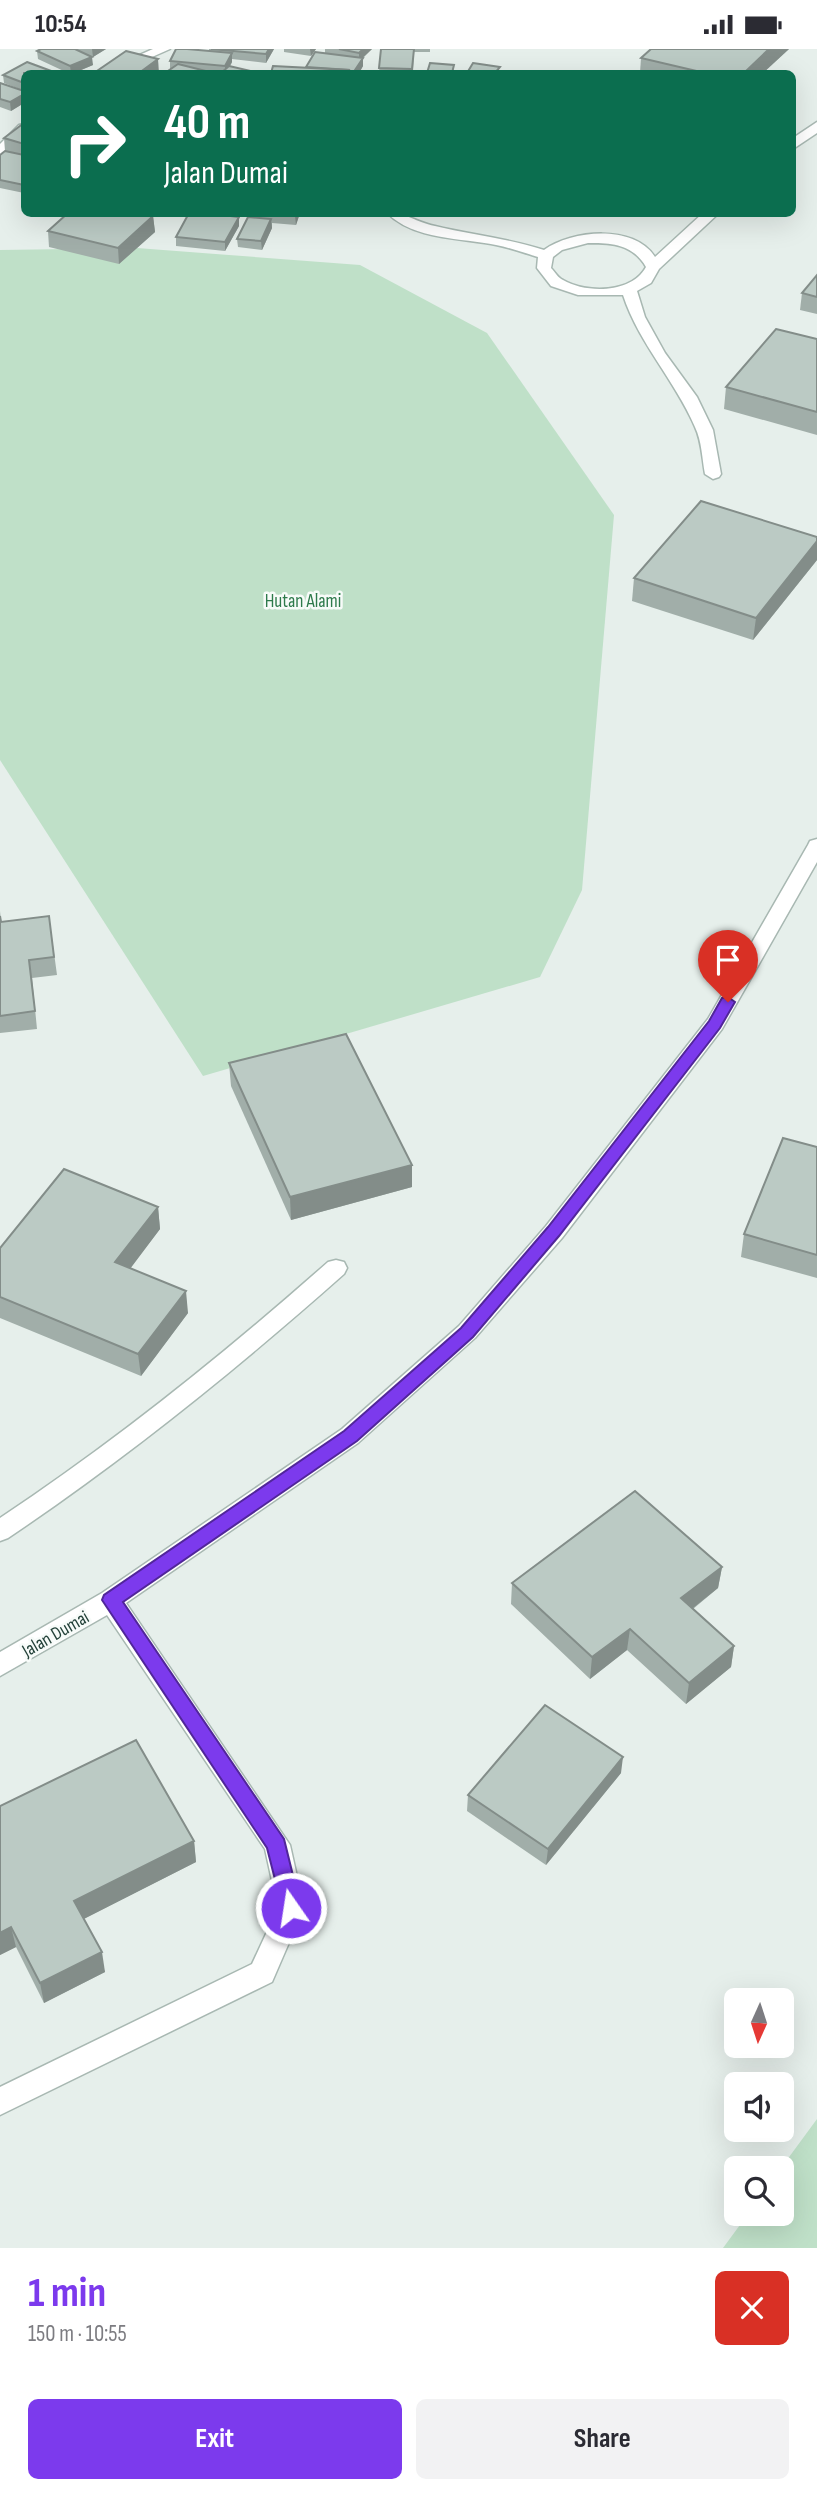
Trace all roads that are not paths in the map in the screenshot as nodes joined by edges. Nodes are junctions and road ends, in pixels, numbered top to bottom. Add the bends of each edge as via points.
1 (164, 49) edge
2 (113, 70) edge
3 (817, 126) edge
4 (21, 131) edge
5 (796, 143) edge
6 (0, 152) edge
7 (399, 217) edge
8 (708, 217) edge
9 (546, 255) junction
10 (653, 268) junction
11 (629, 289) junction
12 (713, 474) dead end
13 (817, 845) edge
14 (336, 1268) dead end
15 (0, 1531) edge
16 (111, 1600) junction
17 (0, 1665) edge
18 (0, 2101) edge

1 - 2 street
3 - 5 street
4 - 6 street
7 - 9 street via 424,229 496,240
8 - 10 street
9 - 10 street via 576,240 612,239 641,250
9 - 11 street via 548,276 568,288 599,293
10 - 11 street via 646,280
11 - 12 street via 638,317 705,430
13 - 16 street, Jalan Dumai via 715,1024 554,1232 467,1332 350,1436
14 - 15 street via 243,1352 75,1482
16 - 17 street, Jalan Dumai
16 - 18 street via 277,1845 291,1908 262,1973

